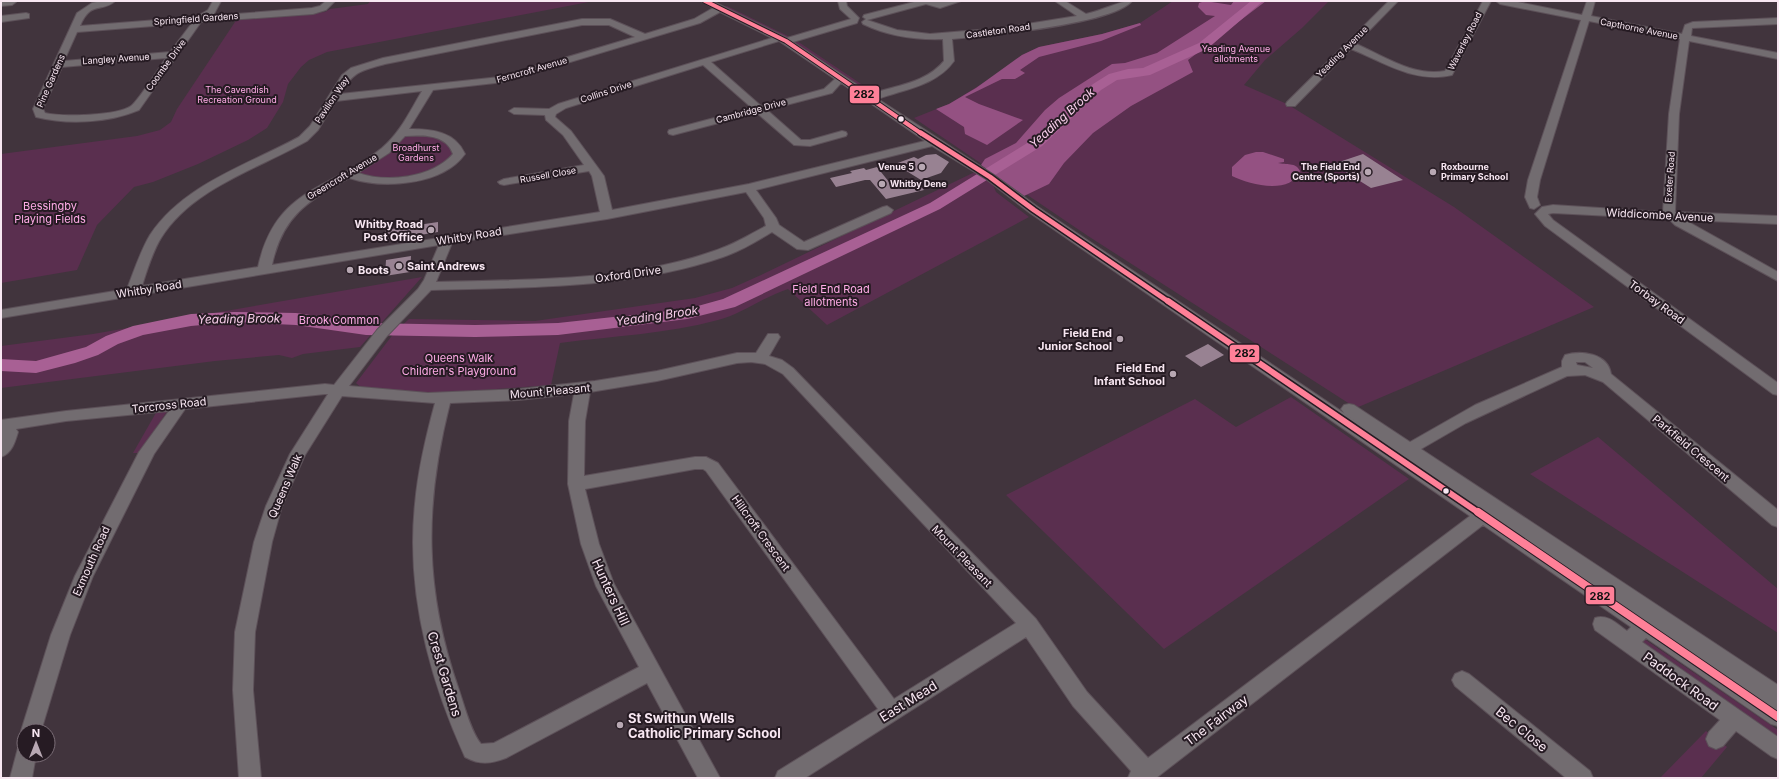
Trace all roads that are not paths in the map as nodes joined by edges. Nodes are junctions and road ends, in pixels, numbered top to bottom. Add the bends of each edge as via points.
1 (111, 1) edge
2 (208, 1) edge
3 (217, 1) edge
4 (331, 1) edge
5 (705, 1) edge
6 (842, 1) edge
7 (957, 1) edge
8 (1059, 1) edge
9 (1128, 1) edge
10 (1394, 1) edge
11 (1487, 1) edge
12 (1500, 1) edge
13 (1591, 1) edge
14 (923, 2) edge
15 (5, 3) edge
16 (722, 13) junction
17 (26, 16) dead end
18 (1, 18) edge
19 (1085, 18) junction
20 (1586, 18) junction
21 (200, 19) junction
22 (855, 19) junction
23 (866, 20) junction
24 (1778, 21) edge
25 (75, 29) junction
26 (644, 37) junction
27 (947, 37) junction
28 (1685, 38) junction
29 (783, 39) junction
30 (1350, 45) junction
31 (173, 55) junction
32 (1778, 56) edge
33 (704, 61) junction
34 (59, 64) junction
35 (841, 78) junction
36 (429, 88) junction
37 (828, 91) junction
38 (860, 91) junction
39 (332, 98) junction
40 (871, 98) junction
41 (1291, 104) dead end
42 (757, 109) junction
43 (131, 110) joint
44 (514, 111) dead end
45 (552, 112) junction
46 (402, 133) junction
47 (842, 134) dead end
48 (682, 142) dead end
49 (934, 142) junction
50 (592, 167) junction
51 (350, 174) junction
52 (504, 182) dead end
53 (749, 188) junction
54 (1538, 208) junction
55 (887, 210) dead end
56 (607, 215) junction
57 (1671, 216) junction
58 (1778, 220) edge
59 (773, 227) junction
60 (447, 240) junction
61 (264, 270) junction
62 (1778, 276) edge
63 (427, 286) junction
64 (134, 292) junction
65 (1, 314) edge
66 (773, 337) dead end
67 (760, 358) junction
68 (583, 388) junction
69 (338, 390) junction
70 (1778, 390) edge
71 (444, 398) junction
72 (180, 404) junction
73 (1349, 409) dead end
74 (4, 426) edge
75 (1, 451) edge
76 (1403, 454) junction
77 (576, 484) junction
78 (1483, 516) junction
79 (1778, 520) edge
80 (1602, 624) dead end
81 (1029, 625) junction
82 (1645, 626) junction
83 (1628, 643) junction
84 (651, 671) junction
85 (1462, 680) dead end
86 (1778, 696) edge
87 (891, 712) junction
88 (1778, 717) edge
89 (1734, 719) junction
90 (33, 723) edge
91 (1716, 739) dead end
92 (1778, 749) edge
93 (24, 763) edge
94 (1142, 775) edge
95 (22, 778) edge
96 (250, 778) edge
97 (709, 778) edge
98 (786, 778) edge
99 (1582, 778) edge

1 - 25 street, Pine Gardens via 95,5 81,14
2 - 21 street, Coombe Drive via 198,15
3 - 21 street, Coombe Drive via 210,12
4 - 21 street, Springfield Gardens via 317,10
5 - 16 street
6 - 22 street via 843,7
7 - 14 street via 940,5
8 - 19 street
9 - 19 street, Castleton Road via 1115,10
10 - 30 street, Yeading Avenue
11 - 30 street, Waverley Road via 1449,74 1419,74
12 - 20 street, Capthorne Avenue
13 - 20 street
14 - 23 street
15 - 18 street
16 - 26 street, Ferncroft Avenue
16 - 29 street
17 - 18 street
19 - 27 street, Castleton Road
20 - 28 street, Capthorne Avenue
20 - 54 street via 1534,180 1530,197
21 - 25 street, Springfield Gardens
21 - 31 street, Coombe Drive
22 - 23 street
22 - 29 street, Collins Drive
23 - 27 street, Castleton Road via 883,30 916,36
24 - 28 street via 1693,24 1688,27
25 - 34 street, Pine Gardens
26 - 36 street, Ferncroft Avenue via 501,80
26 - 39 street, Pavilion Way via 610,22 595,21 383,60 354,70
27 - 40 street via 949,61 939,74
28 - 32 street, Capthorne Avenue
28 - 57 street, Exeter Road via 1674,111 1668,209
29 - 33 street, Collins Drive
29 - 35 street
30 - 41 street, Yeading Avenue
31 - 34 street, Langley Avenue
31 - 43 street, Coombe Drive via 138,105
33 - 42 street
33 - 45 street, Collins Drive via 562,106
34 - 43 street, Pine Gardens via 38,109 40,115 61,118 114,114
35 - 37 street
35 - 38 street
36 - 39 street, Ferncroft Avenue
36 - 46 street, Greencroft Avenue
37 - 38 street, Cambridge Drive
37 - 42 street, Cambridge Drive
38 - 40 street
39 - 64 street, Pavilion Way via 314,128 303,138 206,190 169,220 156,236
40 - 49 street
42 - 47 street via 798,143 810,143
42 - 48 street, Cambridge Drive via 670,128
44 - 45 street
45 - 50 street via 550,118 568,133
46 - 51 street, Greencroft Avenue via 383,153
46 - 51 street via 423,132 437,135 452,143 459,154 456,160 446,166 397,181 377,181
49 - 53 street, Whitby Road
49 - 76 street
50 - 52 street, Russell Close
50 - 56 street via 598,176
51 - 61 street, Greencroft Avenue via 312,195 289,213 274,236
53 - 56 street, Whitby Road
53 - 59 street via 770,218
54 - 57 street, Widdicombe Avenue
54 - 70 street, Torbay Road via 1549,223
55 - 59 street via 808,246 801,246
56 - 60 street, Whitby Road
57 - 58 street, Widdicombe Avenue
57 - 62 street, Exeter Road
59 - 63 street, Oxford Drive via 721,253 696,262 651,272 572,282
60 - 61 street, Whitby Road
60 - 63 street, Queens Walk
61 - 64 street, Whitby Road
63 - 69 street, Queens Walk via 387,329
64 - 65 street, Whitby Road
66 - 67 street
67 - 68 street, Mount Pleasant via 737,358 645,378
67 - 81 street, Mount Pleasant via 779,364 788,371
68 - 71 street, Mount Pleasant
68 - 77 street, Hunters Hill via 577,421
69 - 71 street, Mount Pleasant via 358,394
69 - 72 street, Torcross Road via 325,389
69 - 96 street, Queens Walk via 298,454 274,506 263,542 245,632 243,690
71 - 84 street, Crest Gardens via 427,467 421,553 428,618 436,652 472,750 487,755 499,751
72 - 74 street, Torcross Road via 66,416
72 - 90 street, Exmouth Road via 148,452 89,563 46,673
73 - 76 street
74 - 75 street via 10,432
76 - 78 street
76 - 79 street, Parkfield Crescent via 1453,422 1570,369 1592,372 1603,376
76 - 86 street
77 - 84 street, Hunters Hill via 590,544 605,586
77 - 87 street, Hillcroft Crescent via 708,460
78 - 82 street
78 - 94 street, The Fairway
80 - 83 street, Paddock Road
81 - 87 street, East Mead
81 - 94 street, Mount Pleasant via 1080,699
82 - 83 street
82 - 88 street
83 - 89 street, Paddock Road
84 - 97 street, Hunters Hill
85 - 99 street, Bec Close
87 - 98 street, East Mead
89 - 91 street
89 - 92 street, Paddock Road
93 - 95 street

